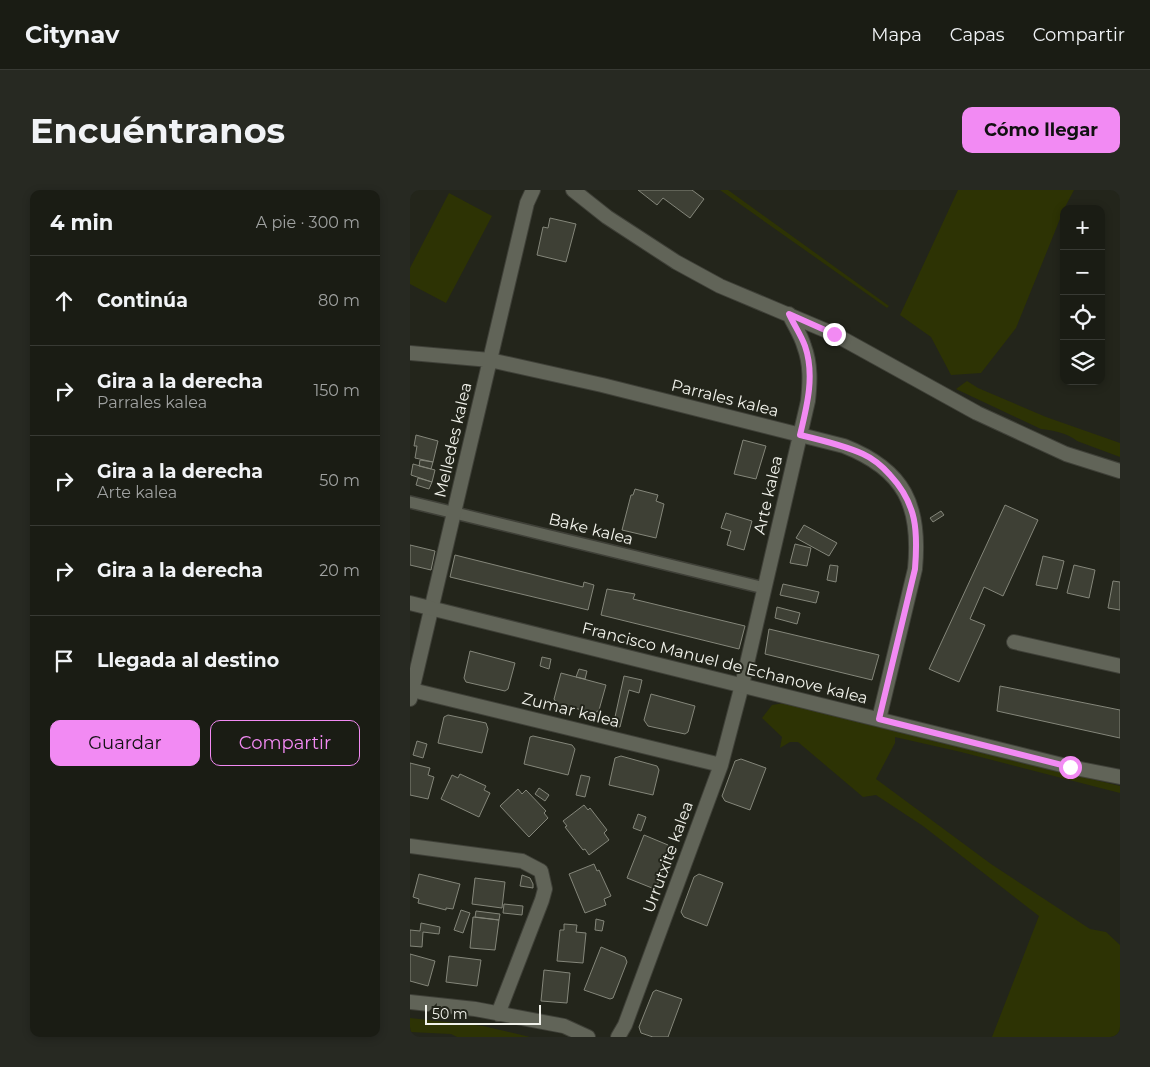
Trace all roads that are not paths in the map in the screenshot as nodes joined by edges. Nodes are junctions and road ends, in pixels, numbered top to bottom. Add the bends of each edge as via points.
1 (533, 190) edge
2 (573, 190) edge
3 (789, 314) junction
4 (410, 353) edge
5 (490, 360) junction
6 (800, 435) junction
7 (1120, 472) edge
8 (410, 502) edge
9 (454, 512) junction
10 (764, 588) junction
11 (410, 604) edge
12 (431, 609) junction
13 (1014, 642) dead end
14 (1120, 666) edge
15 (742, 685) junction
16 (411, 694) edge
17 (879, 719) junction
18 (721, 765) junction
19 (1120, 777) edge
20 (410, 846) edge
21 (410, 1002) edge
22 (498, 1014) junction
23 (588, 1037) edge
24 (618, 1037) edge

1 - 5 street, Melledes kalea via 527,203
2 - 3 street via 607,217 676,262 720,286
3 - 6 street, Arte kalea via 809,365 808,401
3 - 7 street via 834,334 977,413 1066,454
4 - 5 street, Parrales kalea
5 - 6 street, Parrales kalea
5 - 9 street, Melledes kalea
6 - 10 street, Arte kalea
6 - 17 street, Parrales kalea via 865,454 882,466 899,485 912,509 917,544 915,569
8 - 9 street, Bake kalea
9 - 10 street, Bake kalea
9 - 12 street, Melledes kalea
10 - 15 street, Arte kalea
11 - 12 street, Francisco Manuel de Echanove kalea
12 - 15 street, Francisco Manuel de Echanove kalea
12 - 16 street, Melledes kalea
13 - 14 street
15 - 17 street, Francisco Manuel de Echanove kalea
15 - 18 street, Urrutxite kalea
16 - 18 street, Zumar kalea
17 - 19 street, Francisco Manuel de Echanove kalea
18 - 24 street, Urrutxite kalea
20 - 22 street via 522,861 541,871 545,890 542,900
21 - 22 street
22 - 23 street via 564,1026

